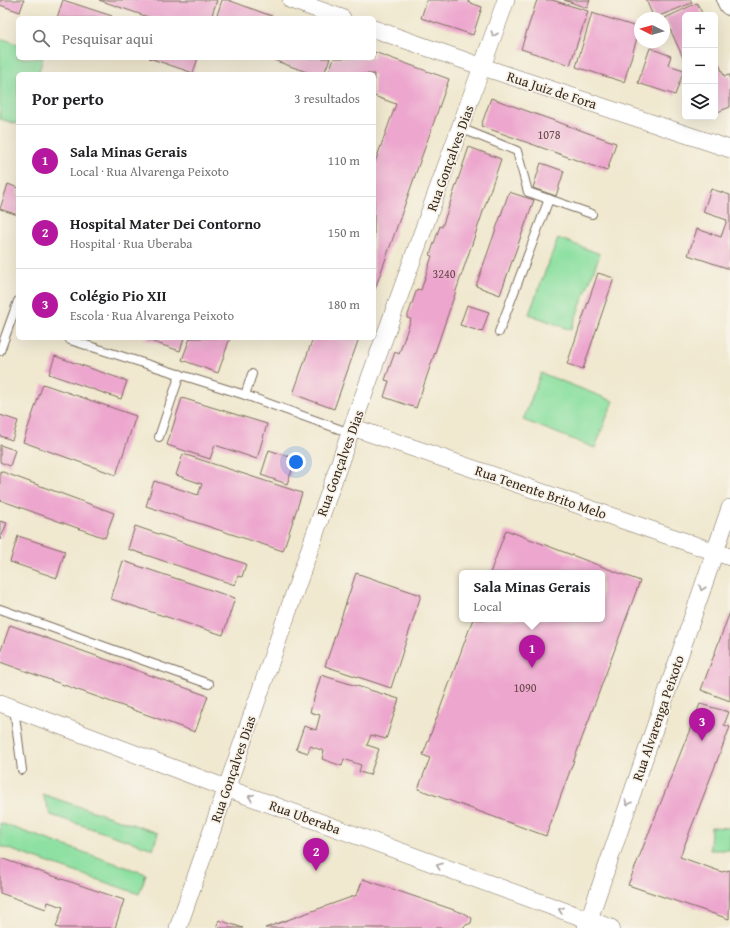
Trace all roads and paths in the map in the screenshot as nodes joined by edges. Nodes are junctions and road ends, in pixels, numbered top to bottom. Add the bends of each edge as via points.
1 (291, 0) edge
2 (506, 0) edge
3 (728, 0) edge
4 (730, 4) edge
5 (336, 16) edge
6 (376, 30) edge
7 (482, 67) junction
8 (460, 128) junction
9 (730, 149) edge
10 (549, 199) junction
11 (592, 214) dead end
12 (16, 307) edge
13 (499, 332) dead end
14 (70, 340) dead end
15 (0, 352) edge
16 (180, 374) junction
17 (252, 374) dead end
18 (245, 395) junction
19 (351, 430) junction
20 (159, 437) dead end
21 (730, 508) edge
22 (723, 554) edge
23 (0, 609) edge
24 (210, 684) dead end
25 (7, 706) edge
26 (22, 770) dead end
27 (226, 788) junction
28 (587, 924) edge
29 (178, 928) edge
30 (611, 928) edge

1 - 5 street
2 -> 7 street, Rua Gonçalves Dias
3 - 4 main road
6 - 7 street, Rua Juiz de Fora
7 - 8 street, Rua Gonçalves Dias
7 - 9 street, Rua Juiz de Fora
8 - 10 lane via 517,151 528,192
8 - 19 street, Rua Gonçalves Dias
10 - 11 lane
10 - 13 lane
12 - 15 lane
14 - 16 lane
16 - 18 lane
16 - 20 lane
17 - 18 lane
18 - 19 lane
19 - 22 street, Rua Tenente Brito Melo
19 - 27 street, Rua Gonçalves Dias
21 - 22 street, Rua Alvarenga Peixoto
22 -> 28 street, Rua Alvarenga Peixoto
23 - 24 lane
25 - 26 lane
25 - 27 street, Rua Uberaba
28 -> 27 street, Rua Uberaba
27 - 29 street, Rua Gonçalves Dias
28 - 30 street, Rua Uberaba

